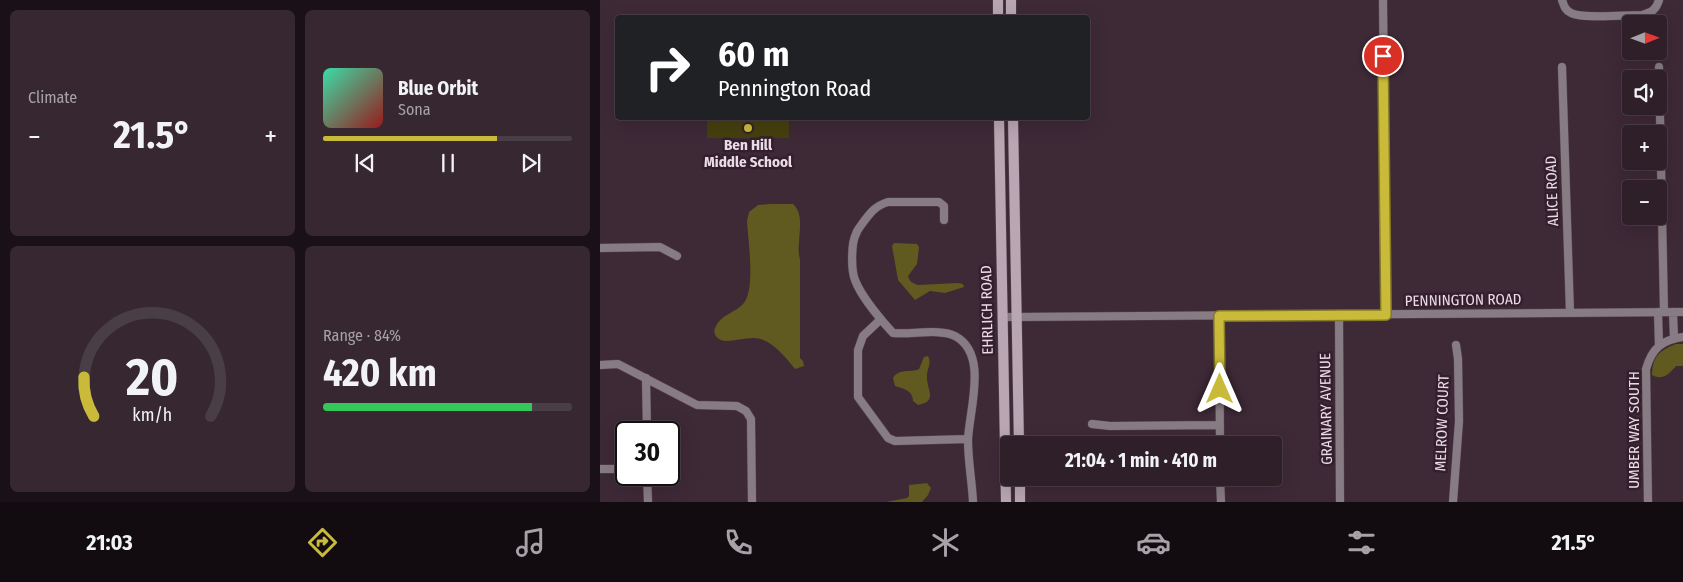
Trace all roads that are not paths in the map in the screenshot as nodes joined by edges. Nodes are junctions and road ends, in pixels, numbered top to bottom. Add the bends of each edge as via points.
1 (998, 0) edge
2 (1011, 0) edge
3 (1383, 0) edge
4 (1562, 0) edge
5 (1659, 0) edge
6 (998, 15) edge
7 (1011, 15) edge
8 (1562, 67) dead end
9 (1659, 67) dead end
10 (999, 120) edge
11 (1013, 120) edge
12 (944, 220) dead end
13 (600, 248) edge
14 (677, 256) dead end
15 (1661, 312) junction
16 (1673, 312) junction
17 (1683, 312) edge
18 (1570, 313) junction
19 (1338, 315) junction
20 (1386, 315) junction
21 (1018, 316) junction
22 (1219, 316) junction
23 (1002, 317) junction
24 (880, 319) junction
25 (1683, 337) edge
26 (1674, 339) junction
27 (1456, 345) dead end
28 (1659, 346) junction
29 (600, 365) edge
30 (646, 378) junction
31 (647, 421) edge
32 (1092, 424) dead end
33 (1220, 425) junction
34 (1019, 436) edge
35 (1220, 436) edge
36 (968, 439) junction
37 (600, 469) edge
38 (615, 469) edge
39 (648, 486) edge
40 (1020, 486) edge
41 (1220, 486) edge
42 (648, 502) edge
43 (752, 502) edge
44 (973, 502) edge
45 (1006, 502) edge
46 (1020, 502) edge
47 (1221, 502) edge
48 (1340, 502) edge
49 (1453, 502) edge
50 (1648, 502) edge

1 - 6 main road
2 - 7 main road
3 - 20 street
4 - 5 street via 1572,14 1582,15 1642,15 1656,8
8 - 18 street, ALICE ROAD
9 - 15 street
10 - 23 main road, EHRLICH ROAD
11 - 21 main road, EHRLICH ROAD
12 - 24 street via 944,206 939,202 888,202 873,209 855,234 855,281
13 - 14 street via 660,247
15 - 16 street, PENNINGTON ROAD
15 - 18 street, PENNINGTON ROAD
15 - 28 street
16 - 17 street, PENNINGTON ROAD
16 - 26 street
18 - 20 street, PENNINGTON ROAD
19 - 20 street, PENNINGTON ROAD
19 - 22 street, PENNINGTON ROAD
19 - 48 street, GRAINARY AVENUE
21 - 22 street, PENNINGTON ROAD
21 - 23 street, PENNINGTON ROAD
21 - 34 main road, EHRLICH ROAD
22 - 33 street
23 - 45 main road, EHRLICH ROAD
24 - 36 street via 894,333 943,332 955,336 971,351 975,385
24 - 36 street via 863,336 858,350 858,398 868,413 888,438 896,441
25 - 26 street
26 - 28 street
27 - 49 street, MELROW COURT via 1459,421
28 - 50 street, UMBER WAY SOUTH via 1646,369
29 - 30 street via 618,364
30 - 31 street
30 - 43 street via 697,405 737,406 746,411 751,419
32 - 33 street
33 - 35 street
36 - 44 street
37 - 38 street
39 - 42 street
40 - 46 main road
41 - 47 street

